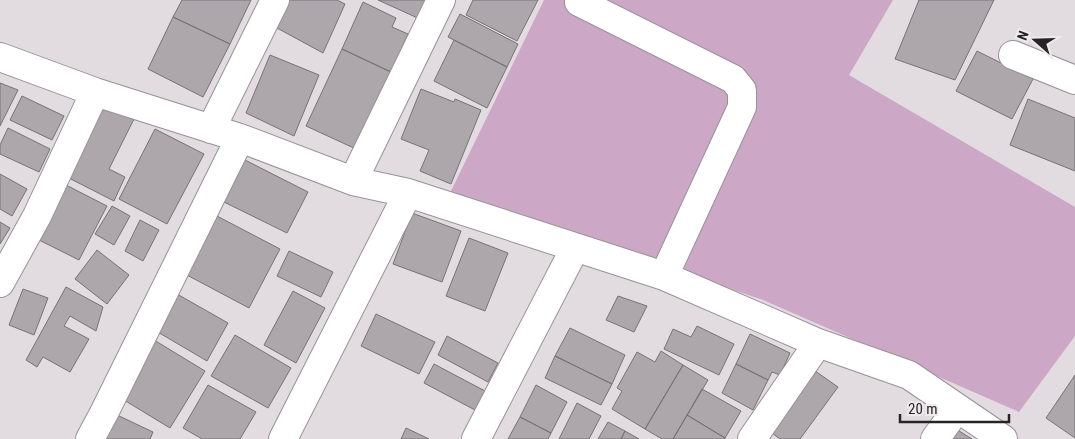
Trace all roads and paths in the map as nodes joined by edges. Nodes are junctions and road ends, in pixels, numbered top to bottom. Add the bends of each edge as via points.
1 (276, 0) edge
2 (441, 0) edge
3 (579, 2) dead end
4 (1013, 55) dead end
5 (0, 57) edge
6 (1075, 80) edge
7 (95, 92) junction
8 (210, 129) junction
9 (240, 138) junction
10 (353, 182) junction
11 (408, 193) junction
12 (575, 248) junction
13 (664, 276) junction
14 (0, 283) edge
15 (818, 343) junction
16 (957, 408) junction
17 (90, 439) edge
18 (283, 439) edge
19 (476, 439) edge
20 (752, 439) edge
21 (935, 439) edge
22 (1003, 439) edge

1 - 8 street
2 - 10 street
3 - 13 street via 733,80 742,90 742,107
4 - 6 street
5 - 7 street
7 - 8 street
7 - 14 street via 37,216
8 - 9 street
9 - 10 street
9 - 17 street
10 - 11 street
11 - 12 street
11 - 18 street
12 - 13 street
12 - 19 street
13 - 15 street
15 - 16 street via 910,375
15 - 20 street
16 - 21 street
16 - 22 street

